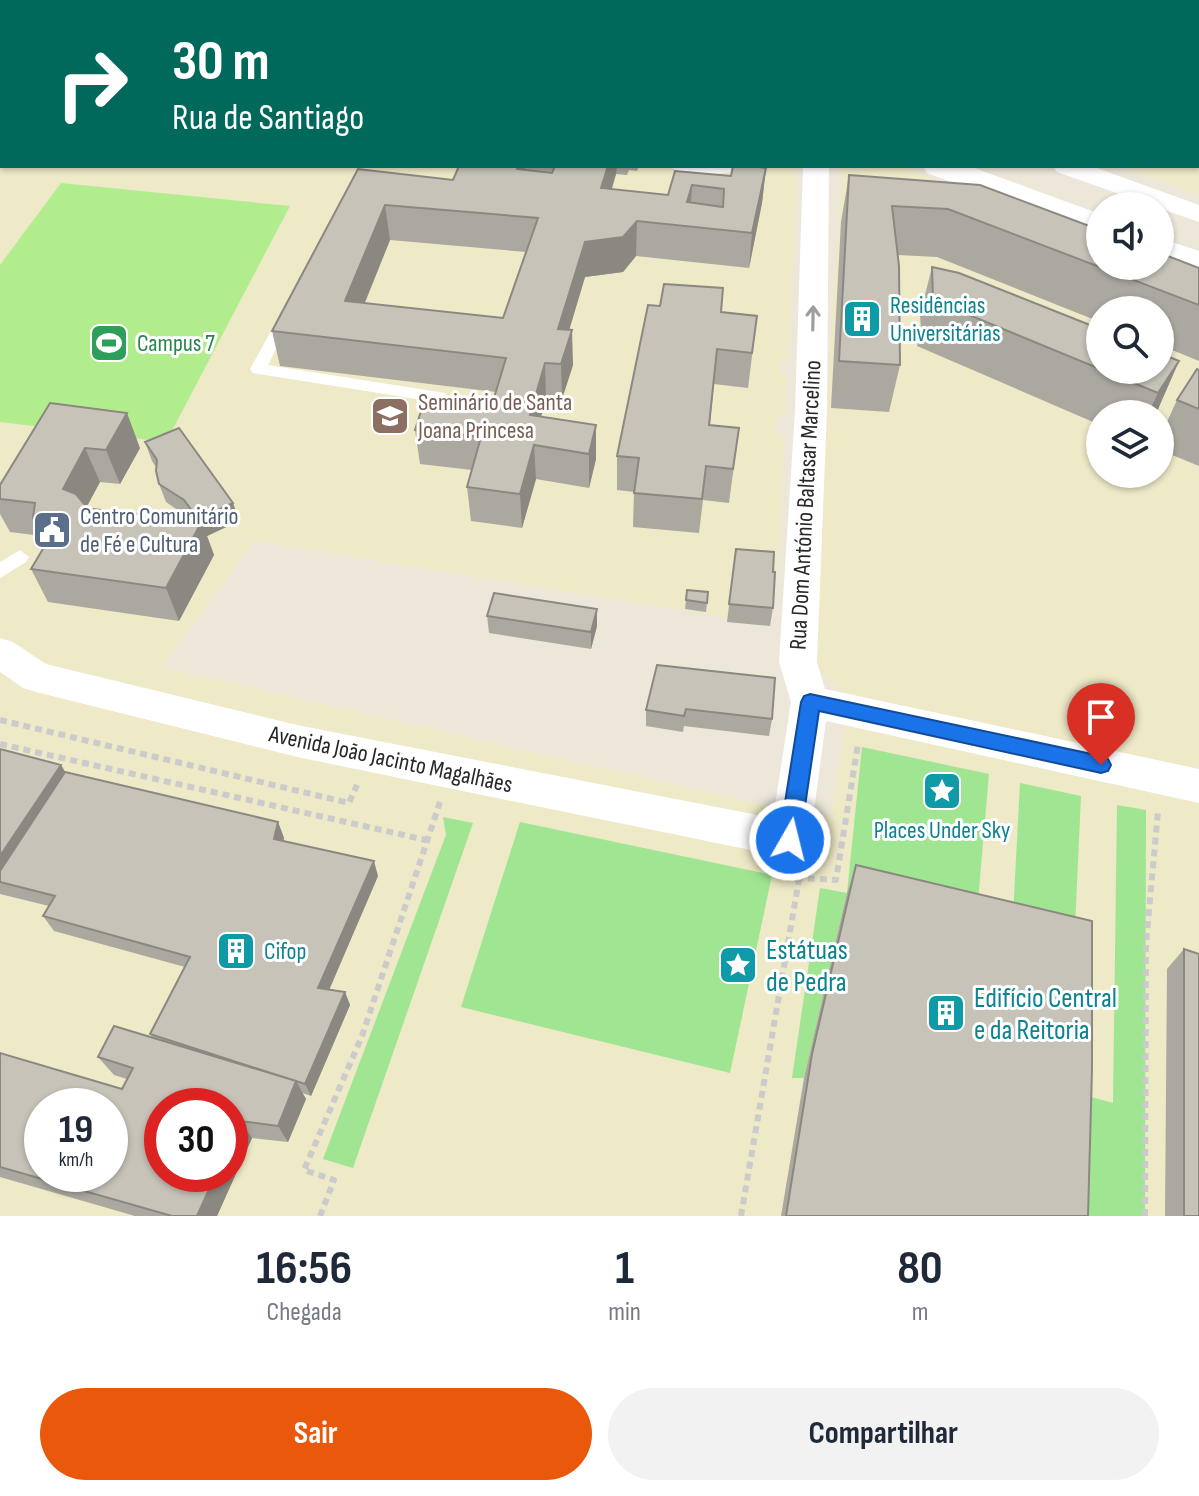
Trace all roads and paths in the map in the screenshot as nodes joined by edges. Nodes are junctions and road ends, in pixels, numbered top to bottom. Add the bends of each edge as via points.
1 (679, 168) edge
2 (734, 168) edge
3 (816, 168) edge
4 (944, 168) edge
5 (998, 168) edge
6 (1072, 168) edge
7 (1086, 200) edge
8 (1199, 214) edge
9 (1086, 221) edge
10 (1174, 233) edge
11 (1199, 242) edge
12 (1174, 254) edge
13 (1199, 263) edge
14 (293, 302) edge
15 (426, 429) edge
16 (20, 557) dead end
17 (0, 571) edge
18 (0, 653) edge
19 (810, 702) junction
20 (0, 720) edge
21 (0, 744) edge
22 (1161, 778) junction
23 (1199, 786) edge
24 (349, 803) dead end
25 (790, 840) joint
26 (799, 879) dead end
27 (320, 1216) edge
28 (741, 1216) edge
29 (1145, 1216) edge

1 - 2 lane
19 -> 3 street, Rua Dom António Baltasar Marcelino via 798,662
4 - 9 main road
5 - 7 main road
6 - 8 street
10 - 11 main road
12 - 13 main road
14 - 15 lane via 258,369 439,397
16 - 17 lane
18 - 25 street, Avenida João Jacinto Magalhães via 36,677 297,741
19 - 22 street
19 - 25 street, Rua Dom António Baltasar Marcelino
20 - 24 path
21 - 27 path via 426,840 362,1036 304,1170 334,1180
22 - 23 street
22 - 29 path via 1146,944
26 - 28 path

